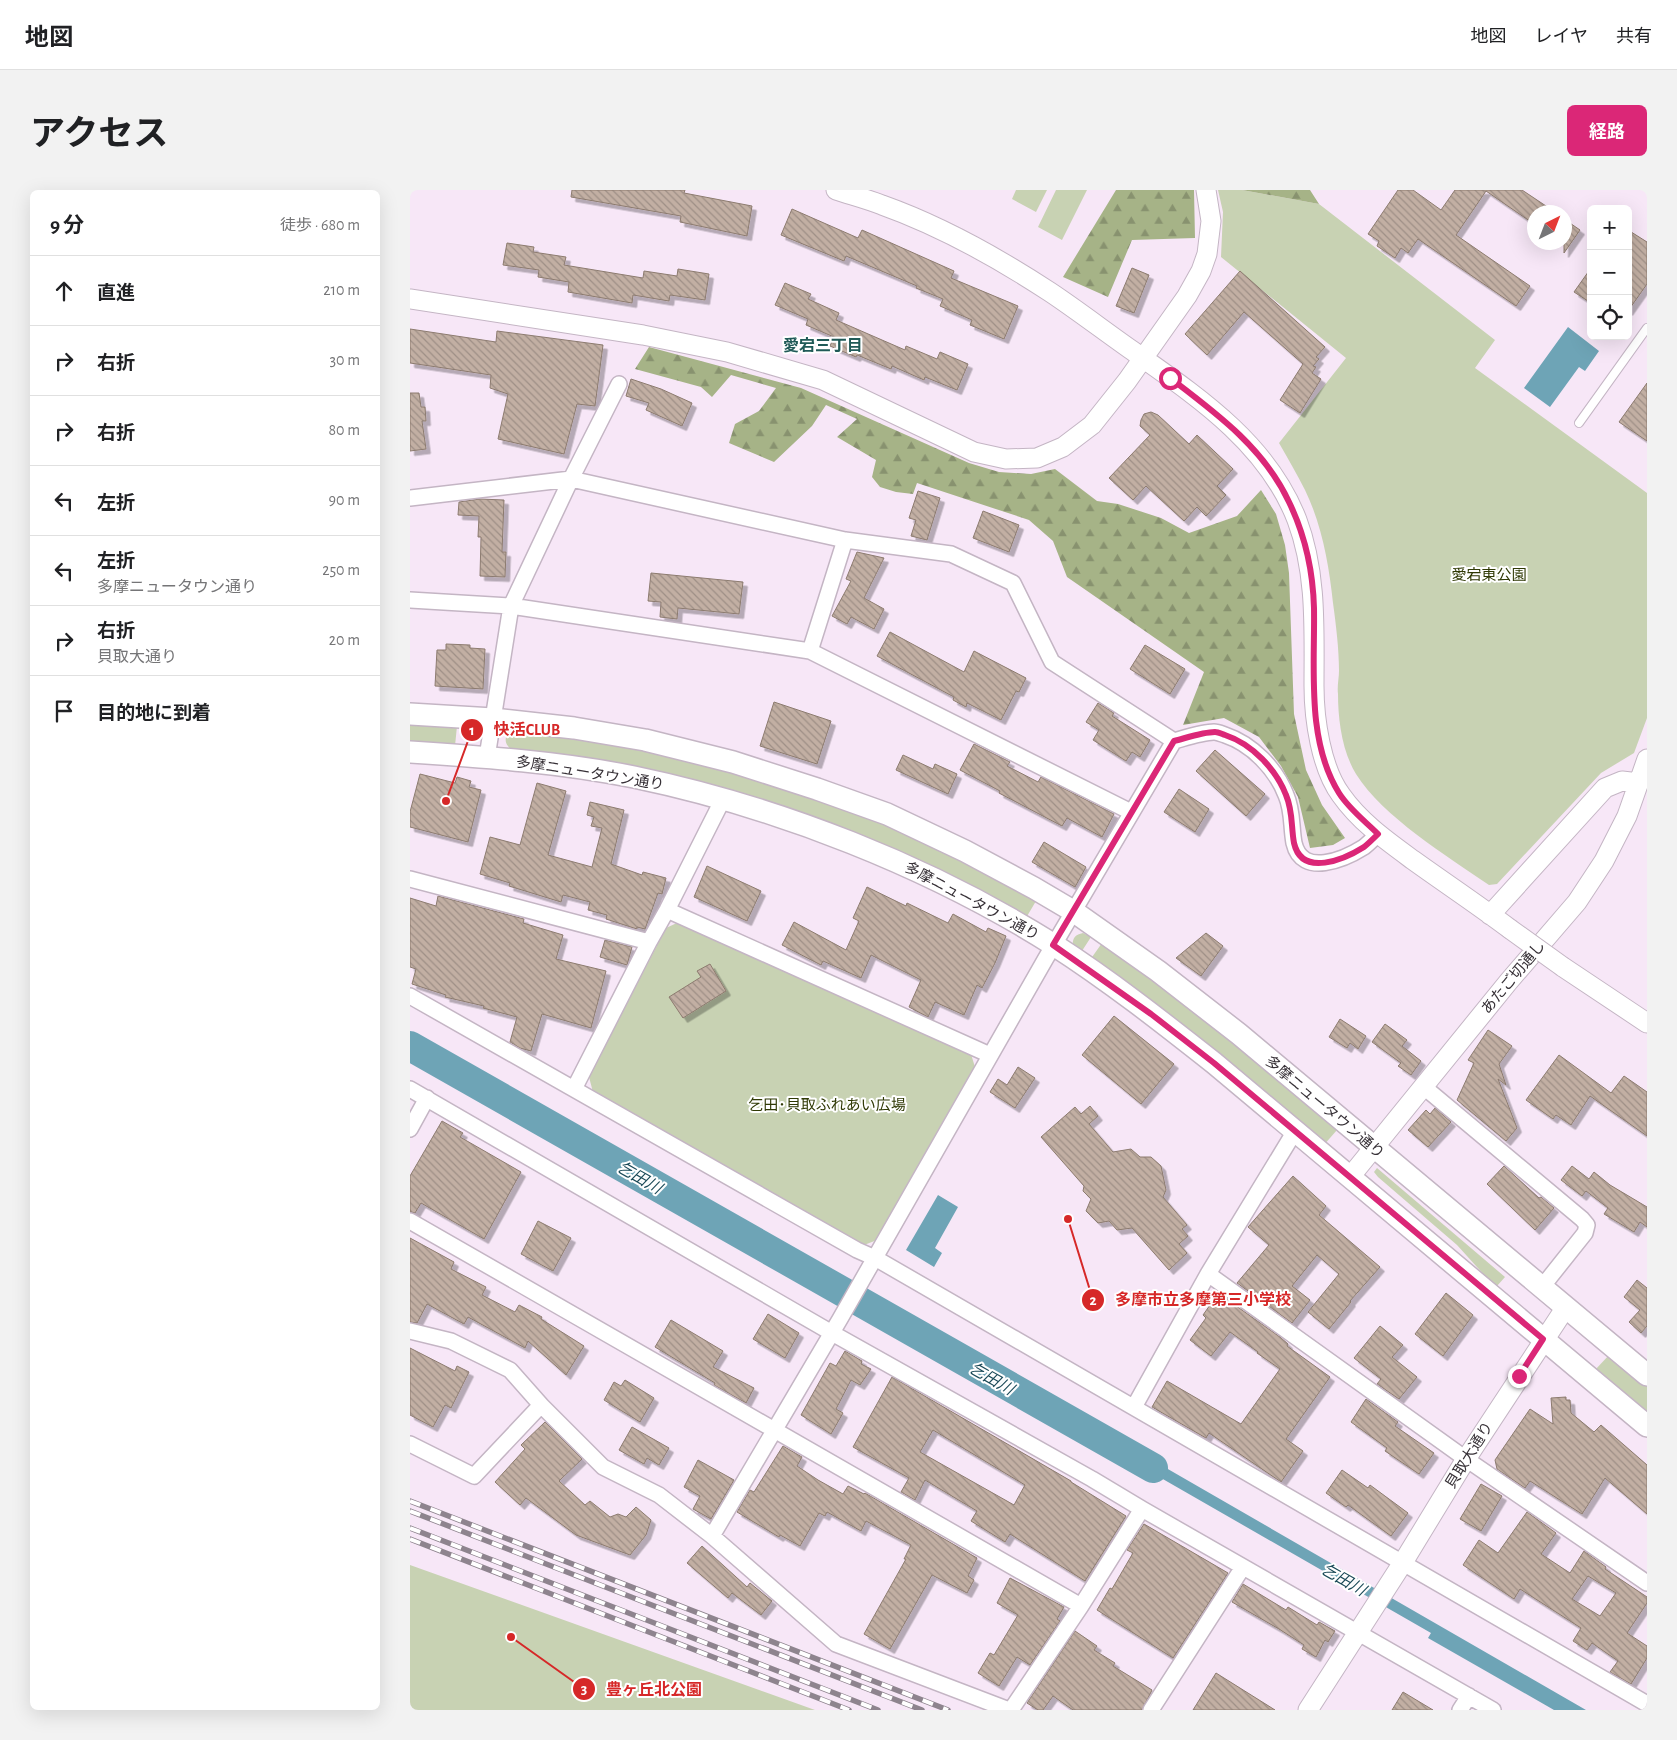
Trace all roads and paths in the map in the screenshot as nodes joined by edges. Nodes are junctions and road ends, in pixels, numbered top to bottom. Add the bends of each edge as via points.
1 (836, 190) edge
2 (1206, 190) edge
3 (410, 299) edge
4 (1647, 328) edge
5 (1143, 358) junction
6 (619, 384) dead end
7 (1579, 423) dead end
8 (571, 479) junction
9 (410, 498) edge
10 (845, 540) junction
11 (410, 600) edge
12 (511, 606) junction
13 (810, 651) junction
14 (410, 714) edge
15 (493, 719) junction
16 (1174, 741) junction
17 (410, 752) edge
18 (487, 757) junction
19 (1647, 759) edge
20 (1638, 783) junction
21 (723, 799) junction
22 (1131, 812) junction
23 (1378, 834) junction
24 (410, 879) edge
25 (667, 910) junction
26 (1073, 911) junction
27 (1490, 915) junction
28 (648, 942) junction
29 (1053, 945) junction
30 (410, 996) edge
31 (1647, 1024) edge
32 (990, 1055) junction
33 (1424, 1087) junction
34 (410, 1089) edge
35 (574, 1090) junction
36 (428, 1098) junction
37 (410, 1129) edge
38 (1295, 1131) junction
39 (1374, 1148) junction
40 (1350, 1177) junction
41 (410, 1221) edge
42 (875, 1258) junction
43 (1208, 1274) junction
44 (1542, 1287) junction
45 (1566, 1307) junction
46 (410, 1331) edge
47 (832, 1333) junction
48 (1543, 1339) junction
49 (1647, 1375) edge
50 (541, 1405) junction
51 (1134, 1407) junction
52 (1647, 1426) edge
53 (775, 1430) junction
54 (410, 1444) edge
55 (1466, 1459) junction
56 (1142, 1510) junction
57 (712, 1536) junction
58 (1243, 1567) junction
59 (1399, 1568) junction
60 (1647, 1583) edge
61 (1081, 1606) junction
62 (1361, 1628) junction
63 (1469, 1696) junction
64 (1647, 1704) edge
65 (1010, 1710) edge
66 (1151, 1710) edge
67 (1308, 1710) edge
68 (1460, 1710) edge
69 (1493, 1710) edge

1 - 5 street via 936,228 987,254 1051,293
2 - 5 street via 1211,221 1207,254 1201,271
3 - 5 street via 643,335 728,352 822,380 974,452 1006,459 1037,458 1064,448 1092,425
4 - 7 lane
5 - 23 street via 1237,432 1275,476 1289,501 1305,543 1310,569 1314,606 1314,707 1320,741 1339,793
6 - 8 street
8 - 9 street
8 - 10 street
8 - 12 street
10 - 13 street
10 - 16 street via 951,554 1013,583 1052,662
11 - 12 street
12 - 13 street
12 - 15 street
13 - 22 street
14 - 15 main road, 多摩ニュータウン通り
15 - 18 street
15 - 26 main road, 多摩ニュータウン通り via 645,740 733,762 817,789 887,814 965,851
16 - 22 street
16 - 23 street via 1215,732 1238,739 1253,750 1271,769 1286,794 1294,845 1308,862 1328,864 1363,847
17 - 18 main road, 多摩ニュータウン通り
18 - 21 main road, 多摩ニュータウン通り via 634,777
19 - 20 street, あたご切通し
20 - 27 street via 1622,781 1605,788
20 - 33 street, あたご切通し via 1627,816 1604,861 1577,902
21 - 25 street
21 - 29 main road, 多摩ニュータウン通り via 875,852 951,888
22 - 26 street
23 - 27 street
24 - 28 street
25 - 28 street
25 - 32 street
26 - 29 street
26 - 39 main road, 多摩ニュータウン通り via 1165,976
27 - 31 street, bridge
28 - 35 street
29 - 32 street
29 - 38 main road, 多摩ニュータウン通り via 1151,1014
30 - 35 street
32 - 42 street
33 - 39 street, あたご切通し
33 - 44 street via 1587,1225 1585,1234
34 - 36 street
35 - 42 street
36 - 37 street
36 - 47 street
38 - 40 main road, 多摩ニュータウン通り
38 - 43 street
39 - 40 street, あたご切通し
39 - 44 main road, 多摩ニュータウン通り
40 - 48 main road, 多摩ニュータウン通り
41 - 53 street
42 - 47 street
42 - 51 street
43 - 51 street
43 - 55 street
44 - 45 main road, 多摩ニュータウン通り
45 - 48 street, 貝取大通り
45 - 49 main road, 多摩ニュータウン通り
46 - 50 street via 451,1341 510,1370
47 - 53 street
47 - 56 street
48 - 52 main road, 多摩ニュータウン通り
48 - 55 street, 貝取大通り
50 - 54 street via 474,1476
50 - 57 street via 604,1467 659,1495
51 - 59 street
53 - 57 street
53 - 61 street
55 - 59 street, 貝取大通り
55 - 60 street
56 - 58 street
56 - 61 street
57 - 65 street via 836,1644
58 - 62 street
58 - 66 street
59 - 62 street, 貝取大通り
59 - 64 street
61 - 65 street
62 - 63 street
62 - 67 street
63 - 68 street
63 - 69 street

